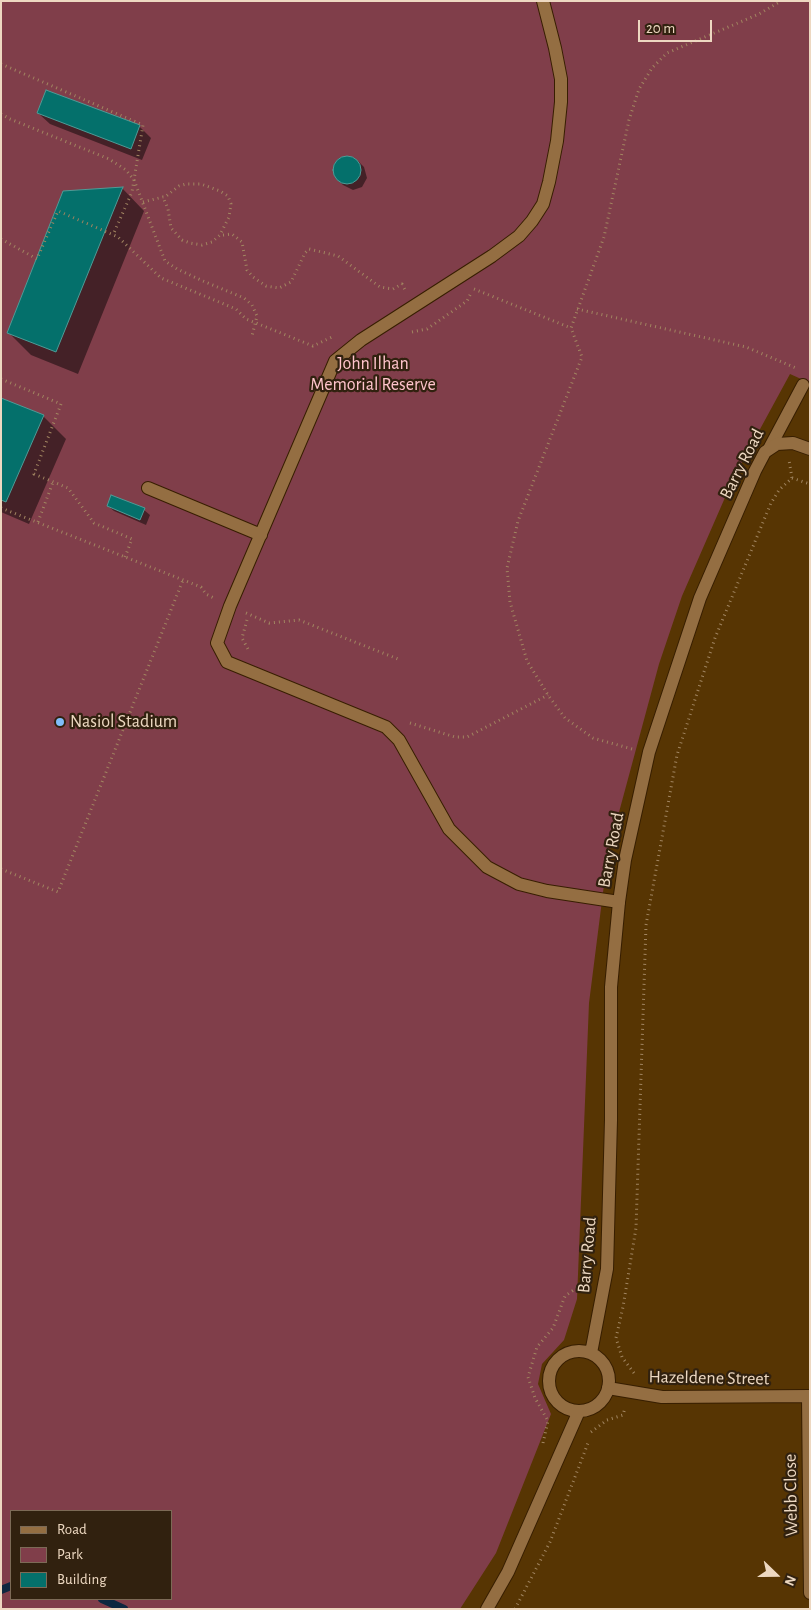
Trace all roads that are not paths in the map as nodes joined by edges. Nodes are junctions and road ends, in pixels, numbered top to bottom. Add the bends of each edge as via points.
1 (543, 1) edge
2 (803, 385) dead end
3 (770, 447) junction
4 (810, 449) edge
5 (148, 488) dead end
6 (261, 535) junction
7 (618, 902) junction
8 (591, 1353) junction
9 (608, 1388) junction
10 (809, 1397) edge
11 (579, 1411) junction
12 (810, 1593) edge
13 (487, 1609) edge

1 - 6 street via 561,87 557,141 543,204 519,236 360,340 335,361
2 - 3 street, Barry Road
3 - 4 street via 793,443
3 - 7 street, Barry Road via 754,471 700,598 648,752
5 - 6 street
6 - 7 street via 217,643 227,662 386,727 399,740 449,829 487,867 520,884
7 - 8 street, Barry Road via 611,987 612,1120 607,1269
8 - 9 street via 604,1364
8 - 11 street via 581,1351 563,1355 550,1370 550,1390 554,1398 570,1410
9 - 10 street, Hazeldene Street via 662,1397
9 - 11 street via 598,1405
10 - 12 street, Webb Close
11 - 13 street via 508,1572

